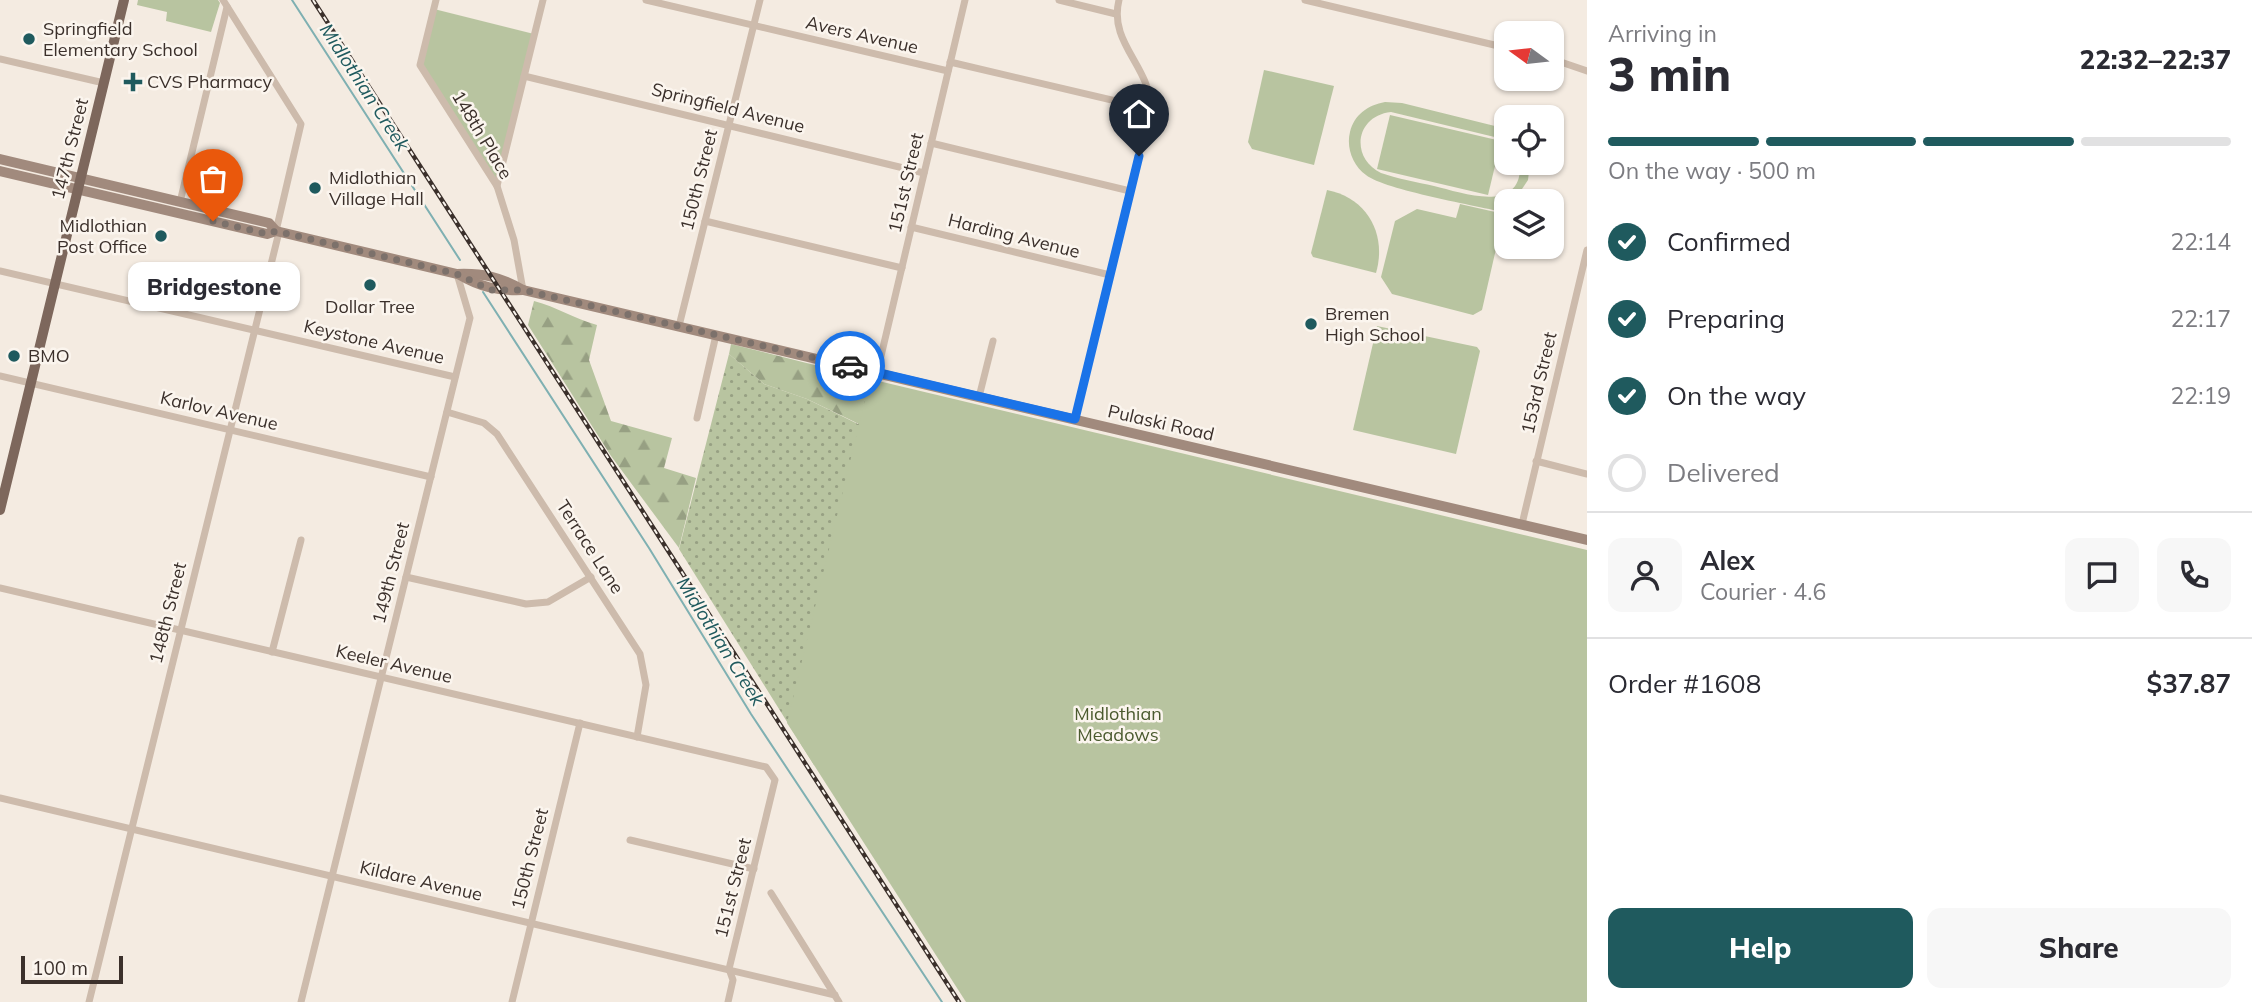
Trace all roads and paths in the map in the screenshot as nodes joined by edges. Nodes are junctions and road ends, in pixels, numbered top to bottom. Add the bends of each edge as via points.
1 (124, 0) edge
2 (436, 0) edge
3 (542, 0) edge
4 (646, 0) edge
5 (760, 0) edge
6 (965, 0) edge
7 (1059, 0) edge
8 (1119, 0) edge
9 (1305, 0) edge
10 (225, 4) edge
11 (1116, 14) junction
12 (754, 26) junction
13 (1494, 45) edge
14 (0, 59) edge
15 (950, 62) junction
16 (1564, 62) edge
17 (948, 71) junction
18 (1587, 71) edge
19 (524, 76) junction
20 (104, 83) junction
21 (1150, 109) junction
22 (729, 124) junction
23 (931, 143) junction
24 (0, 159) edge
25 (0, 171) edge
26 (924, 173) junction
27 (80, 184) junction
28 (497, 186) junction
29 (1130, 191) junction
30 (180, 202) junction
31 (705, 222) junction
32 (911, 227) junction
33 (277, 232) junction
34 (1587, 250) edge
35 (902, 268) junction
36 (0, 271) edge
37 (457, 274) junction
38 (1110, 275) junction
39 (55, 283) junction
40 (523, 290) junction
41 (680, 326) junction
42 (254, 330) junction
43 (716, 335) junction
44 (993, 341) dead end
45 (877, 373) junction
46 (0, 376) edge
47 (455, 377) junction
48 (31, 384) junction
49 (979, 397) junction
50 (447, 412) junction
51 (697, 418) dead end
52 (1075, 419) junction
53 (229, 430) junction
54 (1536, 461) junction
55 (1587, 474) edge
56 (431, 477) junction
57 (0, 510) edge
58 (1522, 524) junction
59 (301, 540) dead end
60 (1587, 540) edge
61 (406, 577) junction
62 (591, 577) junction
63 (0, 588) edge
64 (179, 630) junction
65 (272, 652) junction
66 (382, 678) junction
67 (580, 723) junction
68 (637, 737) junction
69 (775, 780) joint
70 (0, 798) edge
71 (131, 829) junction
72 (630, 840) dead end
73 (754, 869) junction
74 (333, 877) junction
75 (771, 893) dead end
76 (531, 923) junction
77 (729, 969) junction
78 (837, 999) edge
79 (89, 1002) edge
80 (301, 1002) edge
81 (512, 1002) edge
82 (727, 1002) edge

1 - 20 main road, 147th Street
2 - 28 street, 148th Place via 420,65
3 - 19 street
4 - 12 street, Avers Avenue
5 - 12 street, 150th Street
6 - 15 street, 151st Street
7 - 11 street
8 - 11 street
9 - 13 street
10 - 30 street
10 - 33 street, 148th Street via 301,124
11 - 21 street via 1123,44 1146,79
12 - 17 street, Avers Avenue
12 - 22 street, 150th Street
14 - 20 street
15 - 17 street, 151st Street
15 - 21 street
16 - 18 street
17 - 23 street, 151st Street
19 - 22 street, Springfield Avenue
19 - 28 street
20 - 27 main road, 147th Street
21 - 29 street
22 - 26 street, Springfield Avenue
22 - 31 street, 150th Street
23 - 26 street, 151st Street
23 - 29 street
24 - 27 main road, Pulaski Road
25 - 27 main road, Pulaski Road
26 - 32 street, 151st Street
27 - 30 main road, Pulaski Road
27 - 33 main road, Pulaski Road via 267,234
27 - 39 main road, 147th Street
28 - 40 street, 148th Place
29 - 38 street
30 - 33 main road, Pulaski Road via 269,223
31 - 35 street
31 - 41 street, 150th Street
32 - 35 street, 151st Street
32 - 38 street, Harding Avenue
33 - 37 main road, Pulaski Road
33 - 42 street, 148th Street
34 - 54 street, 153rd Street
35 - 45 street, 151st Street
36 - 39 street, Keystone Avenue
37 - 40 main road, Pulaski Road via 496,276
37 - 47 street, 149th Street via 470,318
38 - 52 street
39 - 42 street, Keystone Avenue
39 - 48 main road, 147th Street
40 - 41 main road, Pulaski Road
41 - 43 main road, Pulaski Road
42 - 47 street, Keystone Avenue
42 - 53 street, 148th Street
43 - 45 main road, Pulaski Road
43 - 51 street
44 - 49 street
45 - 49 main road, Pulaski Road
46 - 48 street, Karlov Avenue
47 - 50 street, 149th Street
48 - 53 street, Karlov Avenue
48 - 57 main road, 147th Street
49 - 52 main road, Pulaski Road
50 - 56 street, 149th Street
50 - 62 street, Terrace Lane via 484,423 497,434
52 - 58 main road, Pulaski Road
53 - 56 street, Karlov Avenue
53 - 64 street, 148th Street
54 - 55 street
54 - 58 street, 153rd Street
56 - 61 street, 149th Street
58 - 60 main road, Pulaski Road
59 - 65 street
61 - 62 street via 526,604 548,602
61 - 66 street, 149th Street
62 - 68 street, Terrace Lane via 645,668
63 - 64 street, Keeler Avenue
64 - 65 street, Keeler Avenue
64 - 71 street, 148th Street
65 - 66 street, Keeler Avenue
66 - 67 street, Keeler Avenue
66 - 74 street, 149th Street
67 - 68 street, Keeler Avenue
67 - 76 street, 150th Street
68 - 69 street, Keeler Avenue via 766,767
69 - 73 street, 151st Street
70 - 71 street, Kildare Avenue
71 - 74 street, Kildare Avenue
71 - 79 street, 148th Street
72 - 73 street
73 - 77 street, 151st Street
74 - 76 street, Kildare Avenue
74 - 80 street, 149th Street
75 - 78 street
76 - 77 street, Kildare Avenue
76 - 81 street, 150th Street
77 - 78 street, Kildare Avenue
77 - 82 street, 151st Street via 733,980

